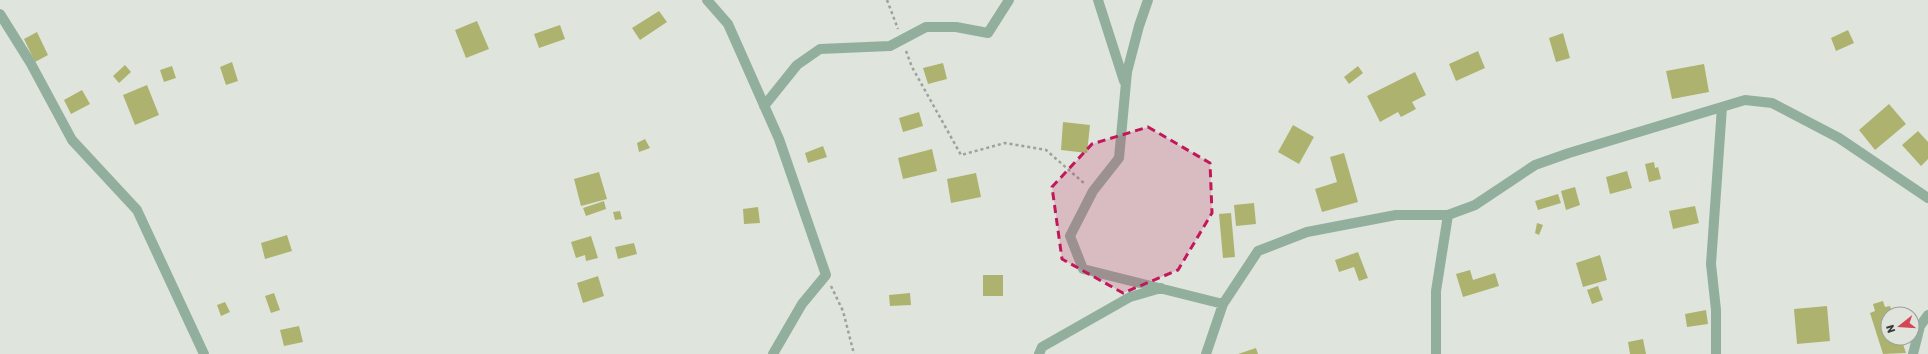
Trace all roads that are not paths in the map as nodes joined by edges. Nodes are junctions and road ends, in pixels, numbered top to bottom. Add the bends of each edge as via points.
1 (707, 0) edge
2 (1009, 0) edge
3 (1098, 0) edge
4 (1148, 0) edge
5 (0, 14) edge
6 (1125, 85) junction
7 (764, 106) junction
8 (1722, 107) junction
9 (1928, 198) edge
10 (1448, 215) junction
11 (1161, 288) junction
12 (1223, 304) junction
13 (1928, 315) edge
14 (204, 354) edge
15 (773, 354) edge
16 (1039, 354) edge
17 (1206, 354) edge
18 (1436, 354) edge
19 (1716, 354) edge
20 (1913, 354) edge

1 - 7 street via 728,24
2 - 7 street via 988,33 956,27 926,27 890,46 820,49 797,65
3 - 6 street
4 - 6 street
5 - 14 street via 30,62 72,140 138,210
6 - 11 street via 1119,158 1093,191 1070,236 1083,269
7 - 15 street via 779,139 826,275 802,304
8 - 9 street via 1744,100 1772,104 1839,138
8 - 10 street via 1535,165 1475,205
8 - 19 street via 1710,264 1716,310
10 - 12 street via 1396,215 1306,232 1258,251
10 - 18 street via 1436,291
11 - 12 street
11 - 16 street via 1130,298 1042,347
12 - 17 street
13 - 20 street via 1920,326

